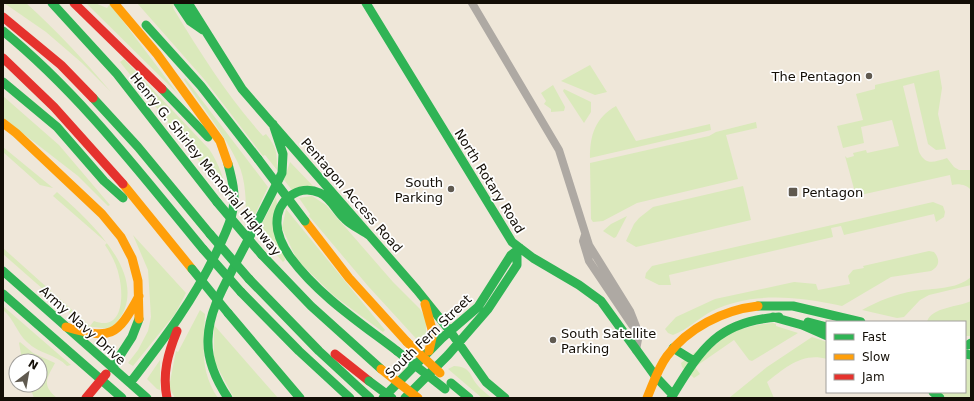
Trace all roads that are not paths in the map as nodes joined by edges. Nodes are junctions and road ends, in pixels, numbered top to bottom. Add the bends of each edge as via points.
1 (52, 3) edge
2 (74, 3) edge
3 (114, 3) edge
4 (125, 3) edge
5 (178, 3) edge
6 (188, 3) edge
7 (366, 3) edge
8 (472, 3) edge
9 (3, 17) edge
10 (203, 30) junction
11 (3, 31) edge
12 (3, 58) edge
13 (3, 82) edge
14 (3, 123) edge
15 (273, 124) junction
16 (3, 135) edge
17 (229, 169) junction
18 (58, 174) junction
19 (157, 227) junction
20 (370, 236) junction
21 (518, 250) junction
22 (3, 271) edge
23 (249, 279) junction
24 (241, 292) junction
25 (3, 294) edge
26 (140, 294) junction
27 (422, 296) junction
28 (183, 313) junction
29 (790, 320) junction
30 (857, 321) edge
31 (66, 327) junction
32 (826, 327) edge
33 (450, 331) junction
34 (826, 336) edge
35 (458, 344) junction
36 (673, 348) junction
37 (636, 350) junction
38 (429, 352) junction
39 (694, 361) junction
40 (112, 368) junction
41 (656, 377) junction
42 (102, 380) junction
43 (130, 383) junction
44 (448, 386) junction
45 (672, 396) edge
46 (120, 397) edge
47 (86, 398) edge
48 (147, 398) edge
49 (167, 398) edge
50 (228, 398) edge
51 (300, 398) edge
52 (337, 398) edge
53 (350, 398) edge
54 (370, 398) edge
55 (383, 398) edge
56 (392, 398) edge
57 (405, 398) edge
58 (418, 398) edge
59 (457, 398) edge
60 (469, 398) edge
61 (505, 398) edge
62 (647, 398) edge

1 - 58 main road, Henry G. Shirley Memorial Highway, bridge via 93,46 262,255 311,306 381,369
2 - 17 main road via 187,114 215,146
3 - 17 main road via 157,54 206,120 223,147
4 - 44 main road, bridge via 201,86 354,284
5 - 10 main road via 190,21
6 - 10 main road, Pentagon Access Road
7 - 21 main road, North Rotary Road
8 - 37 street via 559,150 590,245 630,311 639,334
9 - 23 main road, bridge via 39,44 86,88
10 - 15 main road, Pentagon Access Road via 242,89
11 - 24 main road, bridge via 41,63 74,96
12 - 19 main road via 64,116
13 - 19 main road via 57,127 104,181
14 - 18 main road
15 - 20 main road, Pentagon Access Road
15 - 50 main road via 283,152 283,169 278,184 216,303 208,332 212,368
16 - 18 main road
17 - 28 main road via 234,194 232,216 216,255
18 - 26 main road via 102,214 121,237 136,269
19 - 51 main road, bridge
20 - 27 main road, Pentagon Access Road
20 - 44 main road, bridge via 345,220 324,196 313,191 293,193 283,201 278,211 280,238 288,255 298,267 330,298 397,351
21 - 33 main road, South Fern Street via 510,255 478,307
21 - 35 main road, South Fern Street via 517,265 498,295
21 - 37 main road, North Rotary Road via 601,301
22 - 31 main road, Army Navy Drive
23 - 54 main road via 305,338
23 - 56 main road, bridge via 324,345
24 - 52 main road via 275,336
24 - 53 main road
25 - 42 main road
26 - 31 main road via 125,322 110,334 96,335
26 - 40 main road via 140,312 135,331
27 - 33 main road, Pentagon Access Road
27 - 38 main road via 432,329
28 - 43 main road
28 - 49 main road via 165,367 164,384
29 - 32 main road
29 - 34 main road
29 - 39 main road via 772,317 741,322 712,338
30 - 36 main road via 799,307 766,304 723,314 697,328
31 - 40 main road, Army Navy Drive
33 - 35 main road, Pentagon Access Road
33 - 38 main road, South Fern Street
35 - 57 main road, South Fern Street
35 - 61 main road, Pentagon Access Road via 486,382
36 - 39 main road
36 - 41 main road
37 - 41 main road, North Rotary Road
38 - 55 main road, South Fern Street
39 - 45 main road
40 - 42 main road
40 - 43 main road, Army Navy Drive
41 - 45 main road, North Rotary Road
41 - 62 main road
42 - 46 main road
42 - 47 main road
43 - 46 main road
43 - 48 main road, Army Navy Drive
44 - 59 main road
44 - 60 main road

